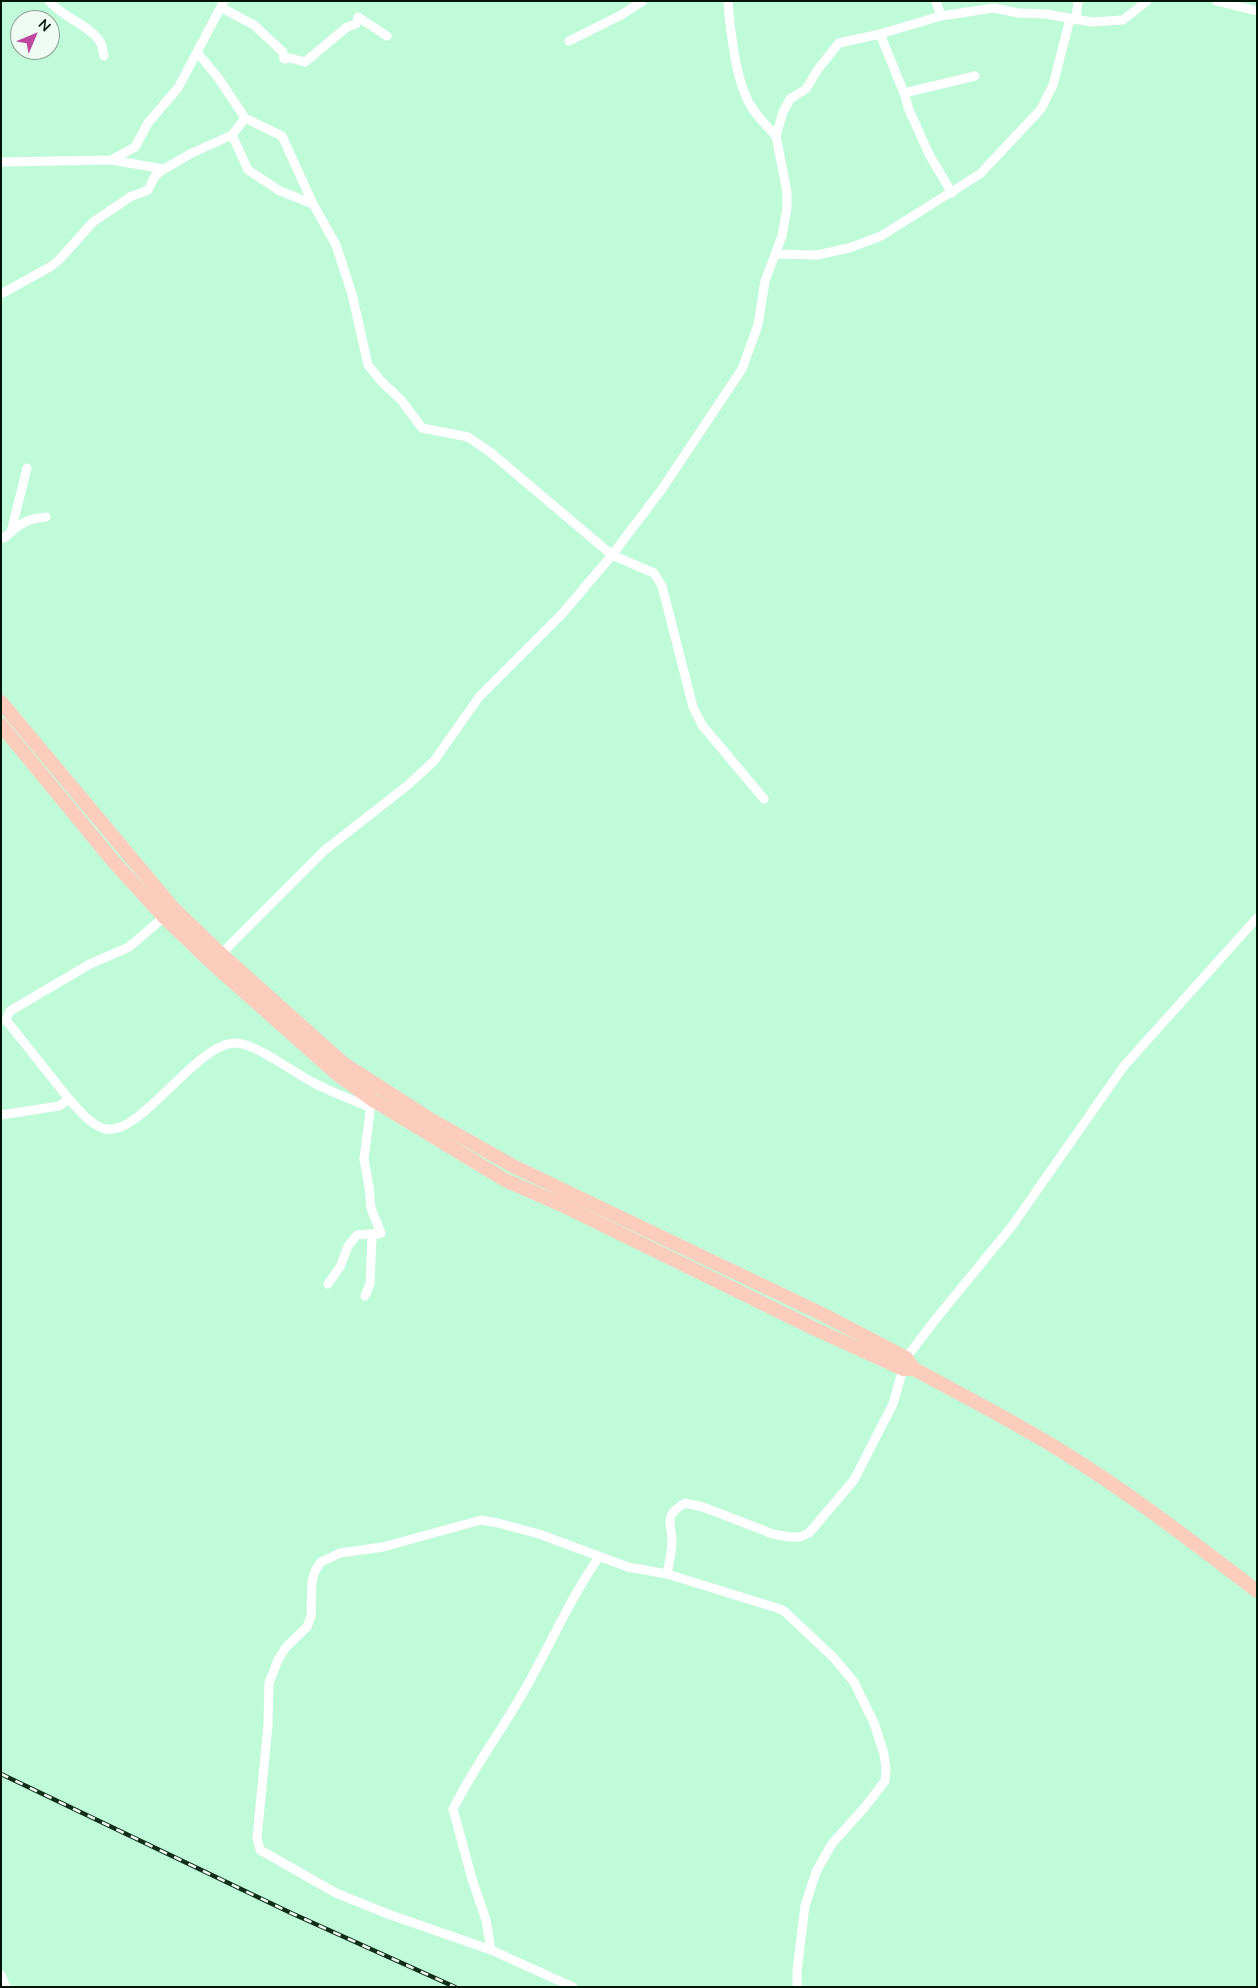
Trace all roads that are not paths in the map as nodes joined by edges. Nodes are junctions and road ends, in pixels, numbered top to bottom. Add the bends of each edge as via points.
1 (49, 1) edge
2 (643, 1) edge
3 (728, 1) edge
4 (936, 1) edge
5 (1078, 1) edge
6 (1147, 1) edge
7 (1216, 1) edge
8 (223, 5) edge
9 (994, 5) edge
10 (1257, 11) edge
11 (941, 16) junction
12 (1073, 20) junction
13 (880, 34) junction
14 (387, 36) dead end
15 (569, 41) dead end
16 (197, 52) junction
17 (104, 56) dead end
18 (975, 76) dead end
19 (904, 93) junction
20 (245, 118) junction
21 (232, 136) junction
22 (776, 136) junction
23 (111, 160) junction
24 (1, 162) edge
25 (164, 169) junction
26 (952, 193) junction
27 (313, 204) junction
28 (775, 254) junction
29 (1, 294) edge
30 (27, 468) dead end
31 (46, 517) dead end
32 (11, 532) junction
33 (1, 537) edge
34 (612, 555) junction
35 (1, 702) edge
36 (1, 725) edge
37 (764, 799) dead end
38 (164, 917) junction
39 (1257, 918) edge
40 (221, 954) junction
41 (69, 1099) junction
42 (371, 1104) junction
43 (1, 1114) edge
44 (381, 1233) junction
45 (328, 1284) dead end
46 (365, 1296) dead end
47 (908, 1365) junction
48 (598, 1557) junction
49 (667, 1574) junction
50 (1257, 1591) edge
51 (490, 1950) junction
52 (1, 1975) edge
53 (6, 1987) edge
54 (574, 1987) edge
55 (797, 1987) edge

1 - 17 street via 57,12 85,27 100,42
2 - 15 street
3 - 22 street via 741,81 750,106
4 - 11 street
5 - 12 street
6 - 12 street via 1123,20
7 - 10 street
8 - 14 street via 254,25 284,52 284,58 305,62 347,27 356,24 358,17
8 - 16 street
9 - 11 street
9 - 12 street via 1018,13 1046,14
11 - 13 street
12 - 26 street via 1053,85 1041,109 980,174
13 - 19 street
13 - 22 street via 839,43 806,89 790,99
16 - 20 street
16 - 23 street via 178,88 148,123 135,147
18 - 19 street
19 - 26 street via 930,156
20 - 21 street
20 - 27 street via 282,136
21 - 25 street
21 - 27 street via 248,170 280,191
22 - 28 street via 787,208
23 - 24 street
23 - 25 street
25 - 29 street via 155,176 148,190 130,197 93,222 59,260
26 - 28 street via 881,236 849,248 817,255
27 - 34 street via 336,245 352,294 368,365 381,381 402,401 422,428 468,437
28 - 34 street via 765,281 758,325 742,369 662,488
30 - 32 street
31 - 32 street via 23,522
32 - 33 street
34 - 37 street via 654,573 662,586 693,707 702,725
34 - 40 street via 562,614 479,697 434,762 325,850
35 - 40 main road via 173,908
36 - 38 main road
38 - 41 street via 129,947 90,964 20,1004 7,1016 6,1020
38 - 42 main road
39 - 47 street via 1124,1066 1012,1226 935,1320
40 - 47 main road via 344,1064 428,1118 513,1166 800,1303
41 - 42 street via 96,1125 116,1129 156,1101 206,1055 221,1046 236,1043 250,1046 314,1083
41 - 43 street via 59,1106
42 - 44 street via 364,1159 371,1208
42 - 47 main road via 505,1180 814,1329
44 - 45 street via 357,1235
44 - 46 street via 372,1236 370,1284
47 - 49 street via 893,1404 854,1480 809,1533 790,1538 773,1534 685,1503 676,1508 669,1524 672,1538
47 - 50 main road via 1063,1452 1151,1511
48 - 49 street via 628,1567
48 - 51 street via 454,1808 486,1920
48 - 51 street via 539,1534 481,1520 383,1547 340,1553 321,1562 315,1571 307,1627 286,1647 269,1684 257,1838 260,1850 336,1893
49 - 55 street via 784,1611 834,1658 854,1682 874,1723 884,1754 884,1781 831,1846 816,1872 805,1906
51 - 54 street
52 - 53 street

